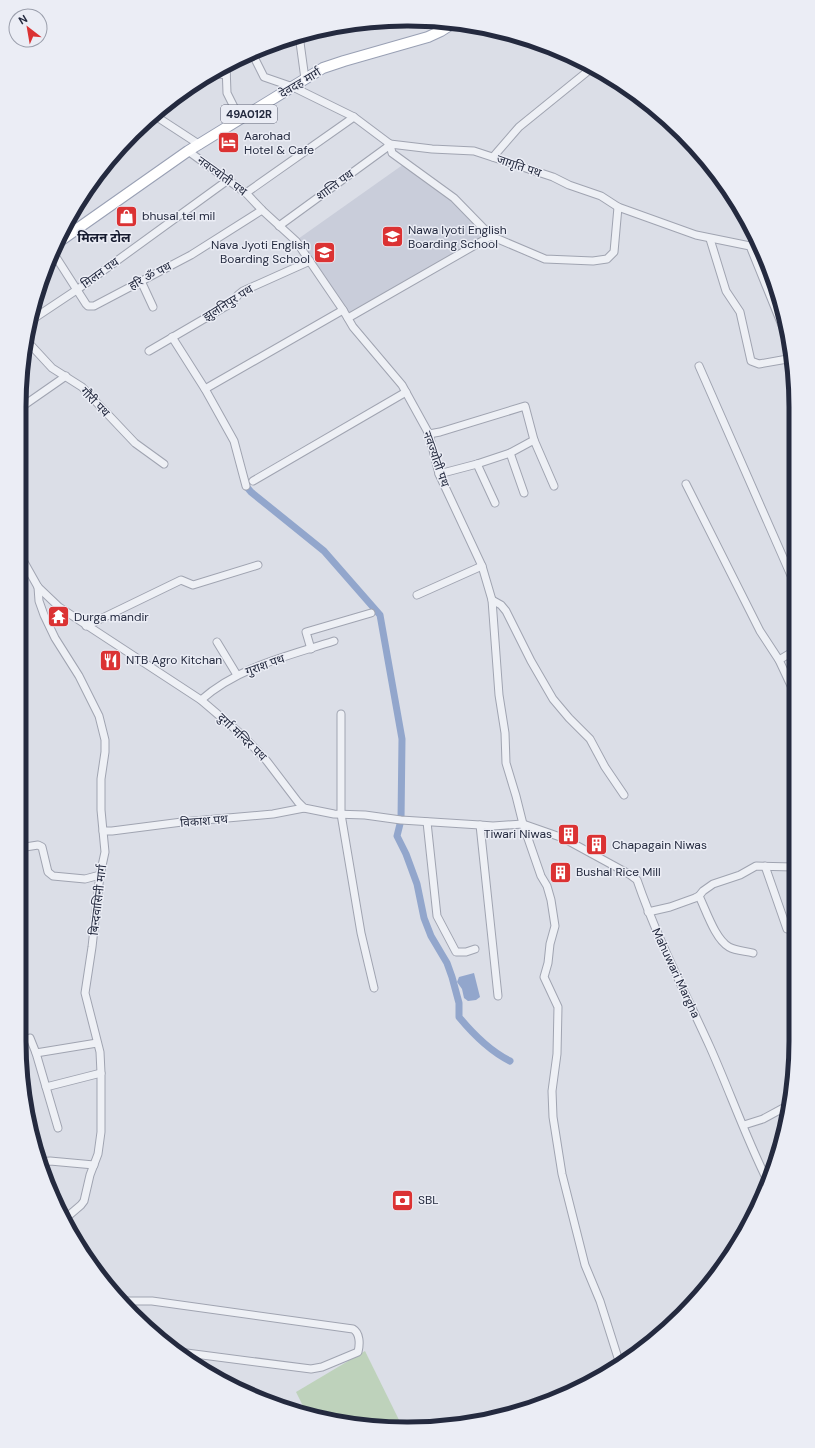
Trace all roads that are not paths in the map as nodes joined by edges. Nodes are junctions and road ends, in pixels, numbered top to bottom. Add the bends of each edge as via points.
1 (447, 28) edge
2 (300, 42) edge
3 (255, 58) edge
4 (588, 71) edge
5 (222, 74) edge
6 (226, 75) joint
7 (305, 80) junction
8 (293, 87) junction
9 (354, 117) junction
10 (159, 118) edge
11 (240, 119) junction
12 (390, 144) junction
13 (200, 145) junction
14 (188, 151) junction
15 (493, 157) junction
16 (228, 180) junction
17 (246, 193) junction
18 (618, 207) junction
19 (262, 210) junction
20 (279, 226) junction
21 (67, 235) edge
22 (491, 236) junction
23 (710, 239) junction
24 (57, 258) edge
25 (310, 261) junction
26 (141, 281) junction
27 (78, 289) junction
28 (153, 307) dead end
29 (344, 310) junction
30 (777, 313) edge
31 (37, 316) edge
32 (348, 318) junction
33 (172, 337) junction
34 (31, 345) edge
35 (149, 351) dead end
36 (786, 359) edge
37 (700, 366) dead end
38 (66, 376) junction
39 (205, 389) junction
40 (406, 392) junction
41 (26, 404) edge
42 (429, 434) junction
43 (534, 440) junction
44 (510, 453) junction
45 (164, 464) dead end
46 (477, 464) junction
47 (439, 474) junction
48 (253, 481) dead end
49 (686, 484) dead end
50 (246, 486) dead end
51 (554, 486) dead end
52 (524, 493) dead end
53 (495, 504) dead end
54 (258, 565) dead end
55 (26, 566) edge
56 (482, 566) junction
57 (789, 569) edge
58 (38, 587) junction
59 (418, 595) dead end
60 (492, 600) junction
61 (371, 613) dead end
62 (86, 626) junction
63 (334, 641) dead end
64 (217, 642) dead end
65 (311, 649) junction
66 (789, 654) edge
67 (779, 660) junction
68 (237, 675) junction
69 (789, 681) edge
70 (201, 700) junction
71 (341, 714) dead end
72 (624, 795) dead end
73 (304, 808) junction
74 (341, 814) junction
75 (427, 822) junction
76 (523, 824) junction
77 (480, 825) junction
78 (103, 831) junction
79 (26, 847) edge
80 (765, 866) junction
81 (789, 867) edge
82 (100, 875) junction
83 (699, 896) junction
84 (648, 912) junction
85 (789, 928) edge
86 (476, 949) dead end
87 (753, 953) dead end
88 (374, 988) dead end
89 (498, 996) dead end
90 (30, 1038) dead end
91 (97, 1044) junction
92 (36, 1053) junction
93 (101, 1073) junction
94 (46, 1087) junction
95 (783, 1108) edge
96 (744, 1125) junction
97 (58, 1128) dead end
98 (46, 1161) edge
99 (94, 1165) junction
100 (764, 1175) edge
101 (69, 1217) edge
102 (130, 1301) edge
103 (189, 1353) edge
104 (618, 1358) edge

1 - 7 main road, देवदह मार्ग / 49A012R via 428,37 323,68
2 - 7 street
3 - 8 street via 264,77
4 - 15 street via 519,127
5 - 6 street
6 - 11 street via 227,93
7 - 8 main road, देवदह मार्ग / 49A012R
8 - 9 street
8 - 11 main road, देवदह मार्ग / 49A012R
9 - 12 street
9 - 17 street
10 - 13 street
11 - 13 main road, देवदह मार्ग / 49A012R
12 - 15 street, जागृति पथ via 474,151
12 - 20 street, शान्ति पथ
12 - 22 street via 392,153 454,198
13 - 14 main road, देवदह मार्ग / 49A012R
14 - 16 street, नवज्योती पथ
14 - 21 main road, देवदह मार्ग / 49A012R
15 - 18 street, जागृति पथ via 601,196
16 - 17 street, नवज्योती पथ
16 - 27 street, मिलन पथ
17 - 19 street, नवज्योती पथ
18 - 22 street via 614,252 607,259 545,259
18 - 23 street, जागृति पथ
19 - 20 street, नवज्योती पथ
19 - 26 street, हरि ॐ पथ via 191,255
20 - 25 street, नवज्योती पथ via 296,241
22 - 32 street
23 - 30 street, जागृति पथ via 750,246
23 - 36 street via 726,291 740,312 751,361 759,364
24 - 27 street, हरि ॐ पथ
25 - 29 street, नवज्योती पथ
25 - 33 street, झुलनिपुर पथ via 243,291 233,302
26 - 27 street, हरि ॐ पथ via 94,306 86,304
26 - 28 street
27 - 31 street, मिलन पथ
29 - 32 street, नवज्योती पथ
29 - 39 street
32 - 40 street, नवज्योती पथ
33 - 35 street, झुलनिपुर पथ
33 - 39 street
34 - 38 street, गौरी पथ via 52,368
37 - 57 street
38 - 41 street
38 - 45 street, गौरी पथ via 82,387 135,443
39 - 50 street via 234,440
40 - 42 street, नवज्योती पथ
40 - 48 street
42 - 43 street via 525,406
42 - 47 street, नवज्योती पथ
43 - 44 street
43 - 51 street
44 - 46 street
44 - 52 street
46 - 47 street
46 - 53 street
47 - 56 street, नवज्योती पथ
49 - 67 street via 760,630
54 - 62 street via 193,585 181,580
55 - 58 street, दुर्गा मन्दिर पथ
56 - 59 street
56 - 60 street, नवज्योती पथ
58 - 62 street, दुर्गा मन्दिर पथ via 59,607
58 - 78 street, बिन्दवासिनी मार्ग via 39,601 46,620 79,676 103,728 105,752 100,810
60 - 72 street via 506,611 553,699 590,739
60 - 76 street, नवज्योती पथ via 506,763
61 - 65 street via 306,632
62 - 70 street, दुर्गा मन्दिर पथ
63 - 65 street, गुराश पथ
64 - 68 street
65 - 68 street, गुराश पथ
66 - 67 street
67 - 69 street
68 - 70 street, गुराश पथ
70 - 73 street, दुर्गा मन्दिर पथ via 254,746
71 - 74 street
73 - 74 street
73 - 78 street, विकाश पथ via 273,814
74 - 75 street
74 - 88 street via 361,933
75 - 77 street
75 - 86 street via 437,916 456,952
76 - 77 street
76 - 84 street, Mahuwari Margha via 563,838 629,874 637,880
76 - 104 street, नवज्योती पथ via 547,886 555,926 544,976 558,1007 557,1054 552,1091 556,1146 585,1266 600,1300
77 - 89 street
78 - 82 street, बिन्दवासिनी मार्ग via 105,852
79 - 82 street via 42,847 48,872 53,876 85,878
80 - 81 street
80 - 83 street via 756,866 740,875 713,884
80 - 85 street via 787,929
82 - 91 street, बिन्दवासिनी मार्ग via 85,993
83 - 84 street
83 - 87 street via 711,923 725,944 730,948
84 - 96 street, Mahuwari Margha
90 - 92 street
91 - 92 street
91 - 93 street, बिन्दवासिनी मार्ग
92 - 94 street
93 - 94 street
93 - 99 street, बिन्दवासिनी मार्ग via 101,1132
94 - 97 street
95 - 96 street via 763,1119
96 - 100 street, Mahuwari Margha
98 - 99 street
99 - 101 street, बिन्दवासिनी मार्ग via 84,1201
102 - 103 street via 353,1329 356,1330 359,1341 359,1349 355,1354 311,1369

